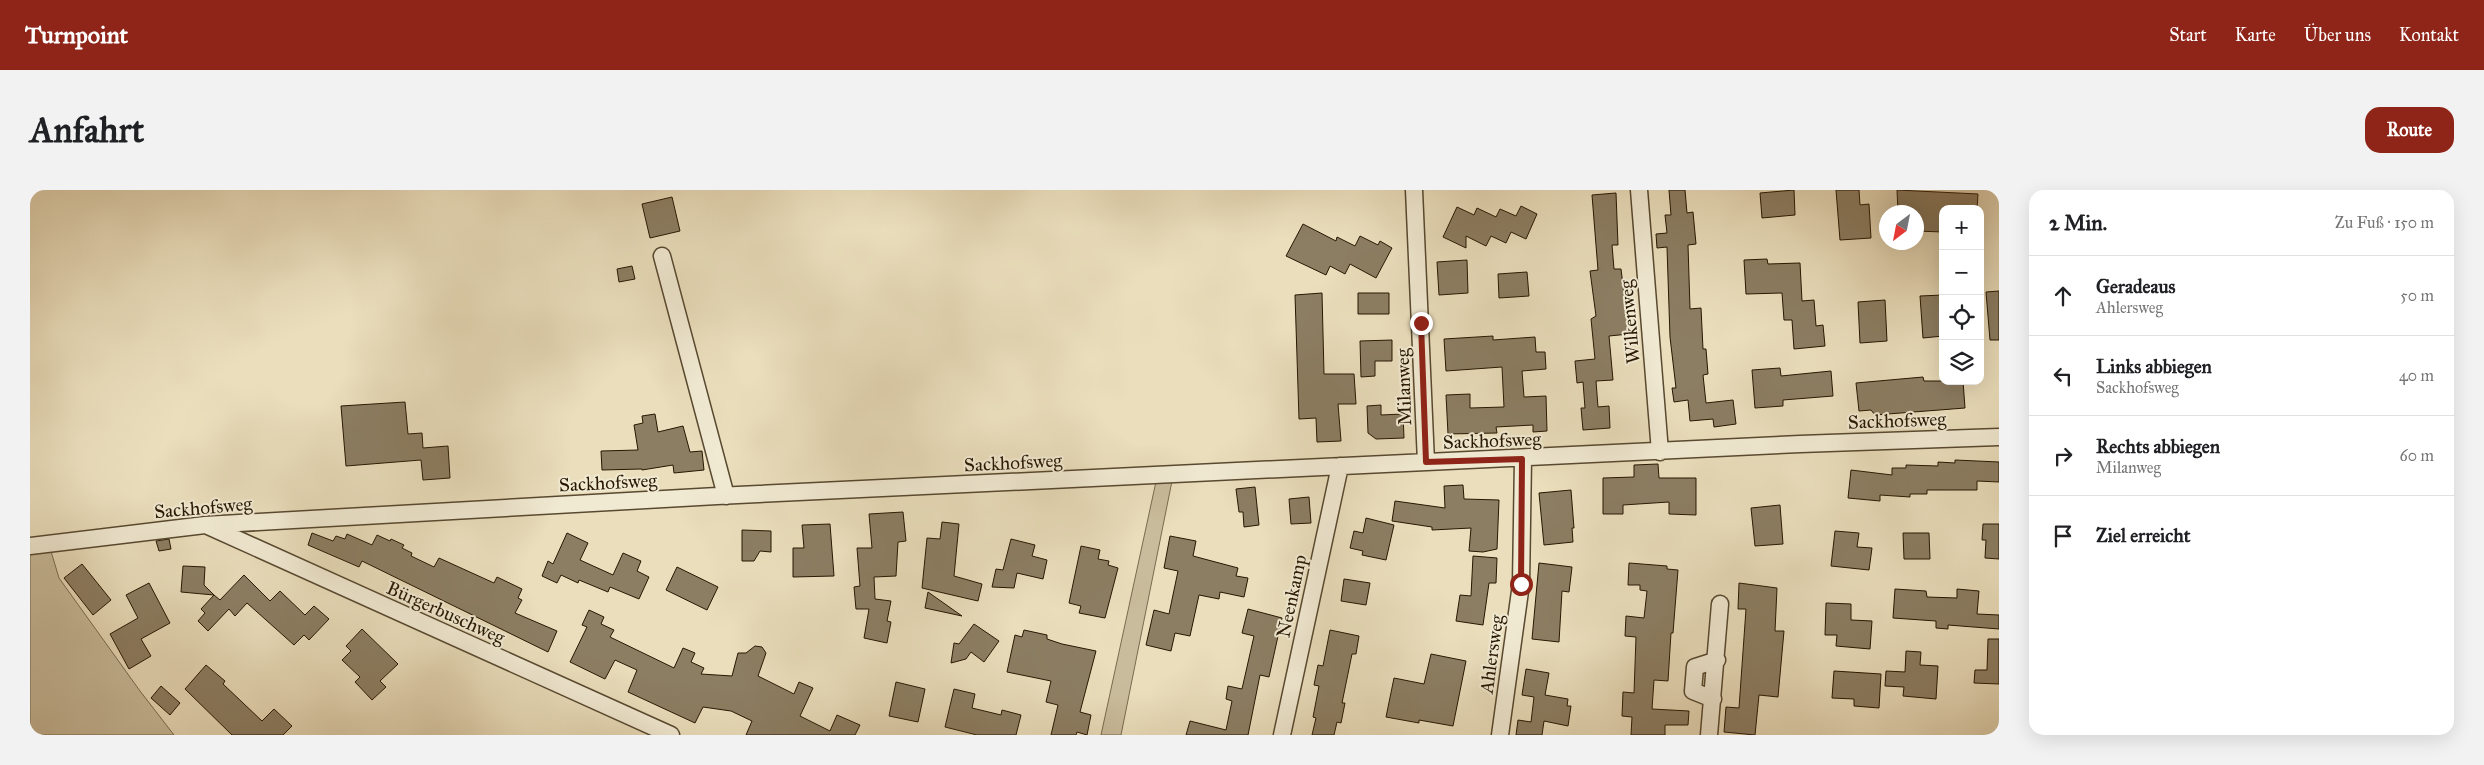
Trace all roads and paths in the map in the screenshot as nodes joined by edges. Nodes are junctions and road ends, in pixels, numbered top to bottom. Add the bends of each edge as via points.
1 (1414, 190) edge
2 (1639, 190) edge
3 (662, 256) dead end
4 (1999, 437) edge
5 (1660, 452) junction
6 (1522, 459) junction
7 (1426, 462) junction
8 (1340, 466) junction
9 (726, 496) junction
10 (205, 525) junction
11 (30, 546) edge
12 (1720, 604) dead end
13 (671, 735) edge
14 (1282, 735) edge
15 (1500, 735) edge
16 (1709, 735) edge

1 - 7 street, Milanweg
2 - 5 street, Wilkenweg
3 - 9 street
4 - 5 street, Sackhofsweg
5 - 6 street, Sackhofsweg
6 - 7 street, Sackhofsweg
6 - 15 street, Ahlersweg via 1521,584
7 - 8 street, Sackhofsweg
8 - 9 street, Sackhofsweg
8 - 14 street, Neenkamp
9 - 10 street, Sackhofsweg
10 - 11 street, Sackhofsweg
10 - 13 street, Bürgerbuschweg
12 - 16 street via 1716,660 1696,667 1693,692 1713,698

